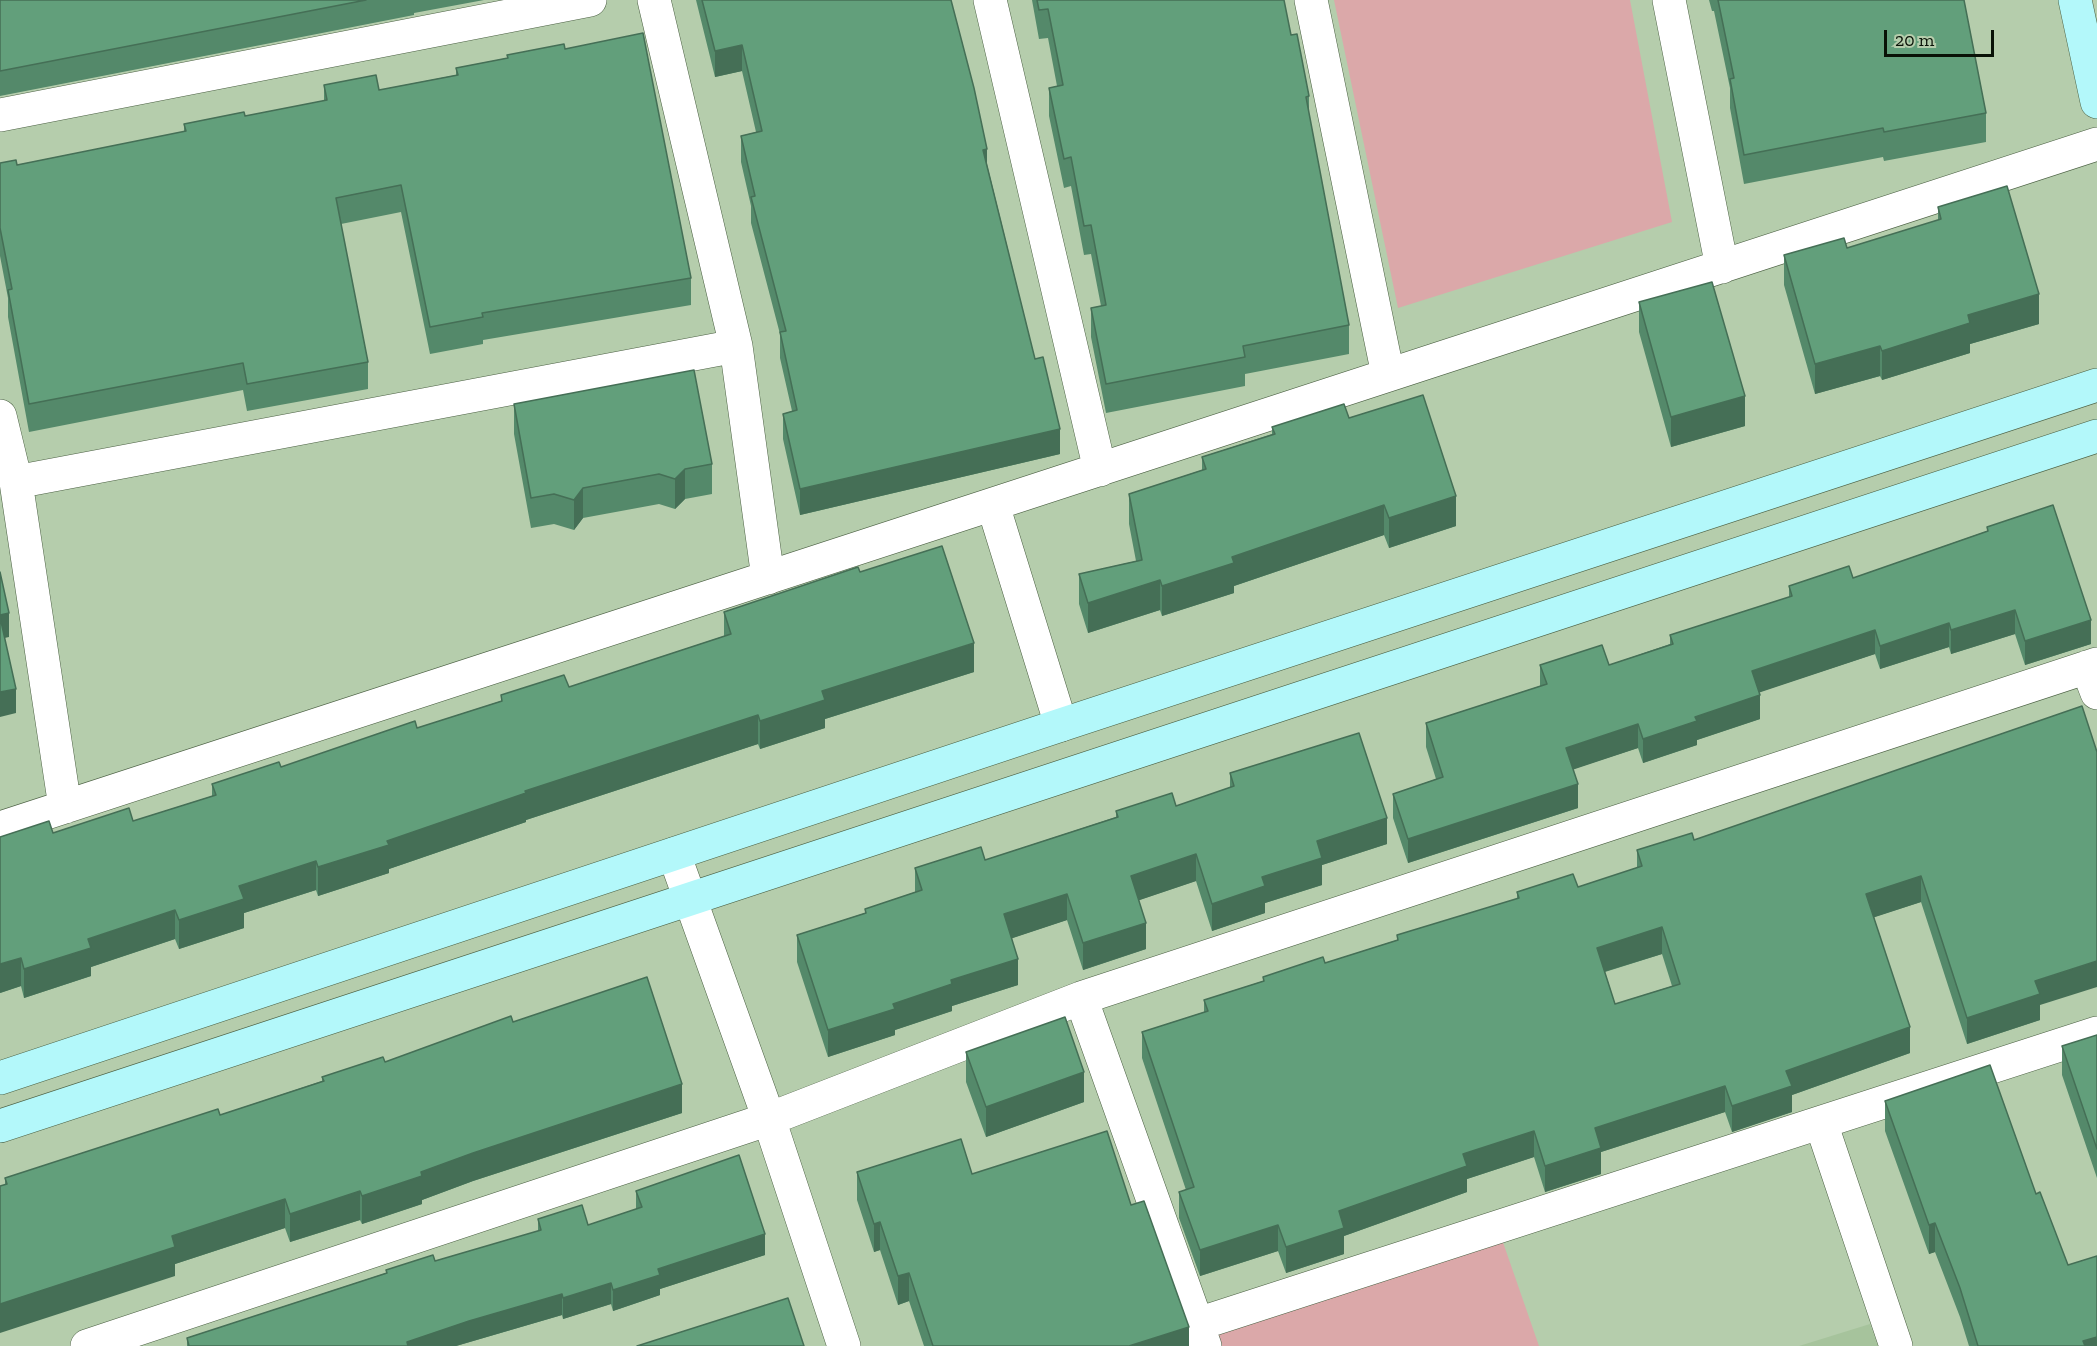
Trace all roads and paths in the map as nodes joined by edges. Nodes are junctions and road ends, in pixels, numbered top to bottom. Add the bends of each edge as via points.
1 (590, 0) edge
2 (654, 0) edge
3 (990, 0) edge
4 (1311, 0) edge
5 (1669, 0) edge
6 (2075, 0) edge
7 (2097, 102) edge
8 (0, 115) edge
9 (2097, 144) edge
10 (1722, 267) junction
11 (736, 346) junction
12 (1388, 375) junction
13 (2097, 385) edge
14 (0, 416) edge
15 (2097, 436) edge
16 (1100, 470) junction
17 (16, 482) junction
18 (993, 505) junction
19 (768, 578) junction
20 (2094, 675) edge
21 (1061, 725) junction
22 (65, 807) junction
23 (0, 828) edge
24 (674, 854) junction
25 (689, 898) junction
26 (1081, 998) junction
27 (2097, 1033) edge
28 (0, 1078) edge
29 (769, 1119) junction
30 (1821, 1123) junction
31 (0, 1126) edge
32 (1201, 1335) edge
33 (87, 1346) edge
34 (844, 1346) edge
35 (1896, 1346) edge

1 - 8 street
2 - 11 street
3 - 16 street
4 - 12 street
5 - 10 street
6 - 7 street
9 - 10 street
10 - 12 street
11 - 17 street
11 - 19 street
12 - 16 street
13 - 21 street
14 - 17 street
15 - 25 street
16 - 18 street
17 - 22 street
18 - 19 street
18 - 21 street
19 - 22 street
20 - 26 street
21 - 24 street
22 - 23 street
24 - 25 street
24 - 28 street
25 - 29 street
25 - 31 street
26 - 29 street
26 - 32 street
27 - 30 street
29 - 33 street
29 - 34 street
30 - 32 street
30 - 35 street

